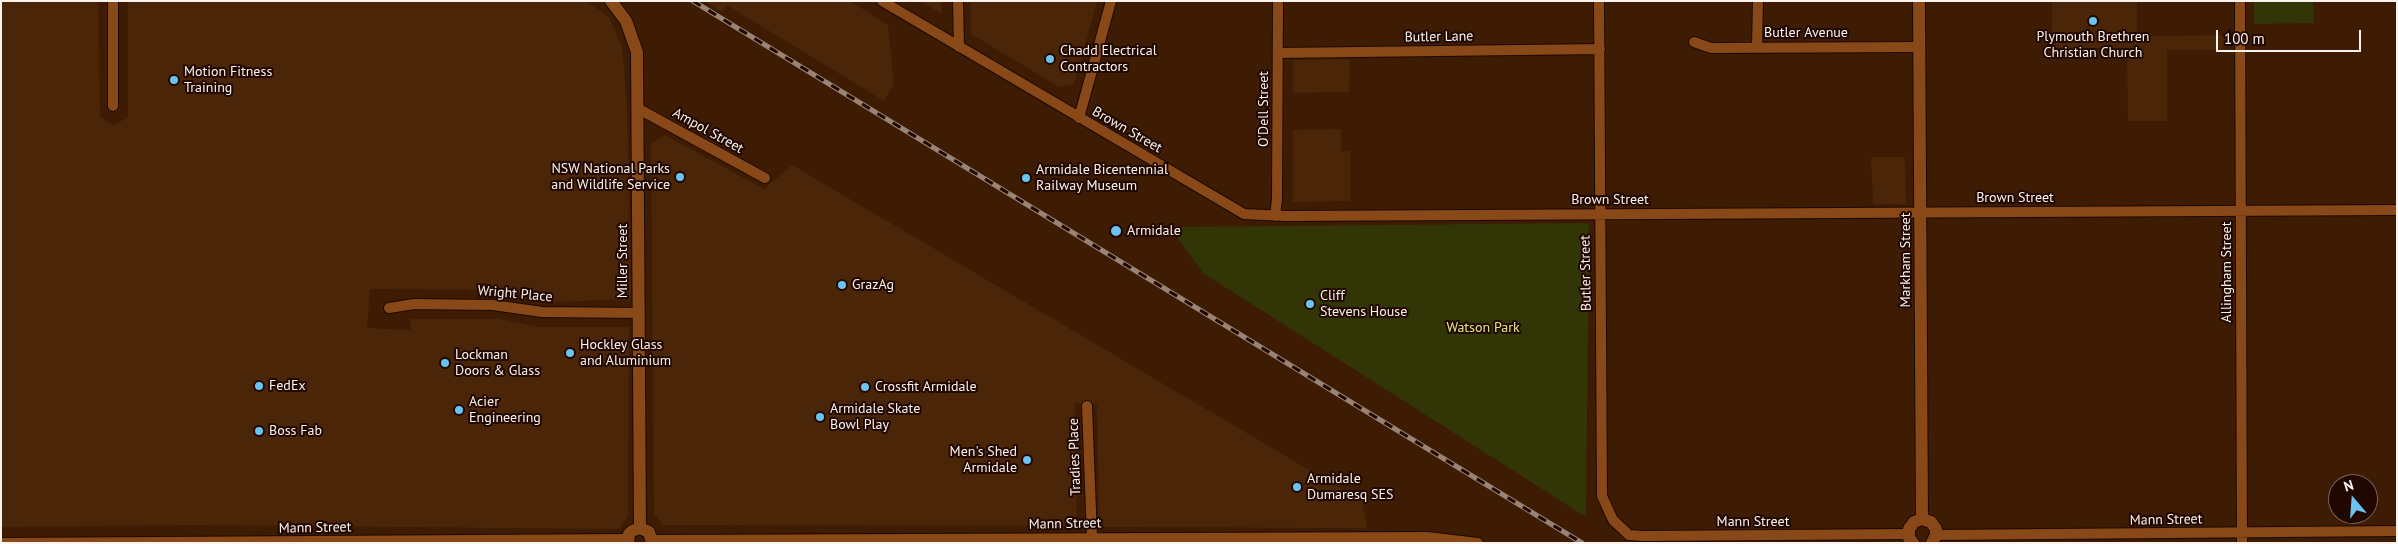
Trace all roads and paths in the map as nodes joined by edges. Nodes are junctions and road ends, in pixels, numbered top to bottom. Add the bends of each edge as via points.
1 (113, 1) edge
2 (611, 1) edge
3 (882, 1) edge
4 (958, 1) edge
5 (1111, 1) edge
6 (1278, 1) edge
7 (1599, 1) edge
8 (1758, 1) edge
9 (1919, 1) edge
10 (2240, 1) edge
11 (1694, 42) dead end
12 (1757, 47) junction
13 (1919, 47) junction
14 (959, 48) junction
15 (1600, 49) junction
16 (1278, 53) junction
17 (113, 106) dead end
18 (638, 108) junction
19 (1079, 118) junction
20 (765, 178) dead end
21 (2397, 210) edge
22 (1920, 212) junction
23 (2240, 212) junction
24 (1599, 213) junction
25 (1275, 216) junction
26 (389, 308) dead end
27 (639, 313) junction
28 (1087, 406) dead end
29 (1922, 519) junction
30 (640, 528) junction
31 (2397, 531) edge
32 (1629, 535) joint
33 (2242, 537) edge
34 (1092, 538) junction
35 (1910, 538) edge
36 (2136, 538) edge
37 (1934, 539) edge
38 (1132, 540) edge
39 (1747, 540) edge
40 (628, 541) edge
41 (652, 541) edge
42 (967, 541) edge
43 (790, 542) edge
44 (3, 543) edge
45 (1478, 543) edge

1 - 17 street
2 - 18 street, Miller Street via 626,21 636,52
3 - 14 street, Brown Street
4 - 14 street
5 - 19 street
6 - 16 street, O'Dell Street
7 - 15 street, Butler Street
8 - 12 street
9 - 13 street, Markham Street
10 - 23 street, Allingham Street
11 - 12 street, Butler Avenue via 1711,48
12 - 13 street, Butler Avenue
13 - 22 street, Markham Street
14 - 19 street, Brown Street
15 - 16 street, Butler Lane
15 - 24 street, Butler Street
16 - 25 street, O'Dell Street via 1278,200
18 - 20 street, Ampol Street
18 - 27 street, Miller Street
19 - 25 street, Brown Street via 1244,214
21 - 23 street, Brown Street
22 - 23 street, Brown Street
22 - 24 street, Brown Street
22 - 29 street, Markham Street
23 - 33 street, Allingham Street
24 - 25 street, Brown Street
24 - 32 street, Butler Street via 1602,496 1613,520
26 - 27 street, Wright Place via 414,304 493,304 542,312
27 - 30 street, Miller Street
28 - 34 street, Tradies Place
29 - 35 street via 1914,522
29 - 37 street via 1934,525
30 - 40 street via 632,531
30 - 41 street via 649,532
31 - 33 street, Mann Street
32 - 39 street, Mann Street
33 - 36 street, Mann Street
34 - 38 street, Mann Street
34 - 42 street, Mann Street
35 - 39 street, Mann Street
36 - 37 street, Mann Street
38 - 45 street, Mann Street via 1426,537
40 - 44 street, Mann Street
41 - 43 street, Mann Street
42 - 43 street, Mann Street

